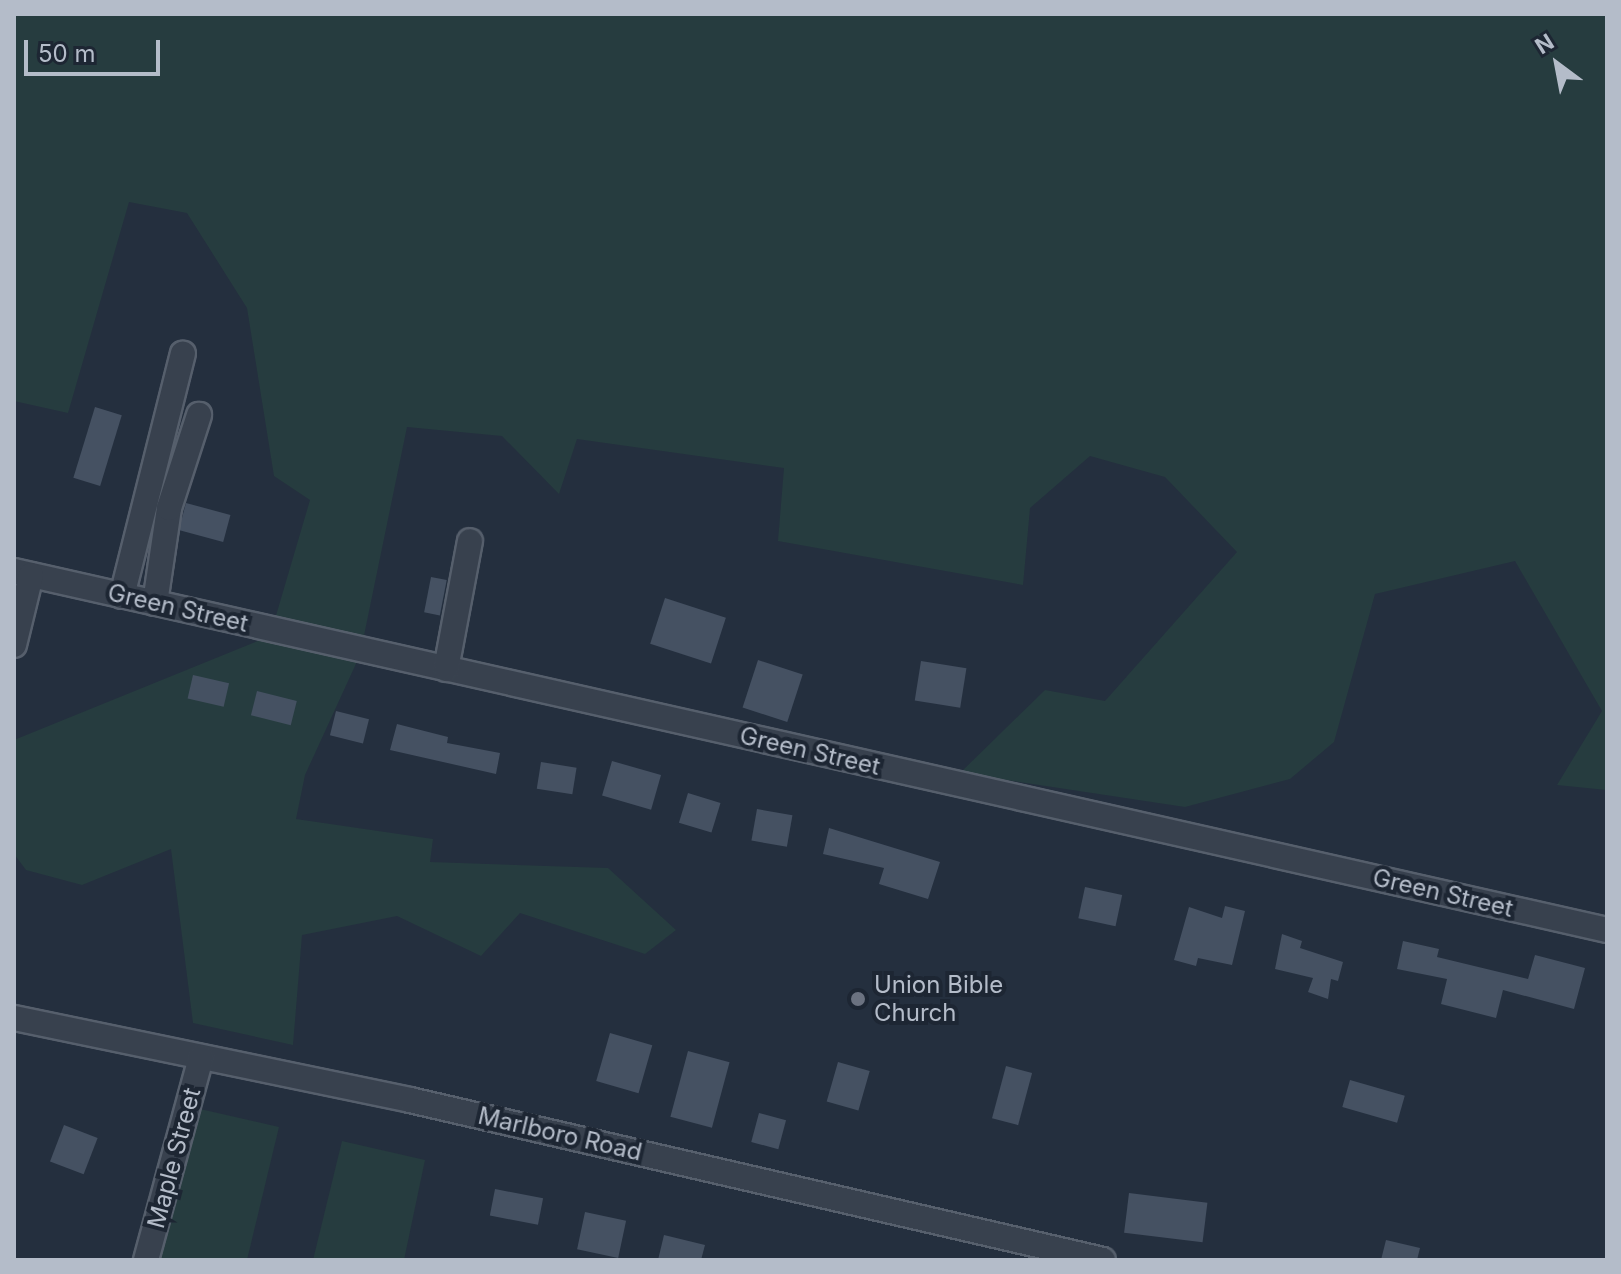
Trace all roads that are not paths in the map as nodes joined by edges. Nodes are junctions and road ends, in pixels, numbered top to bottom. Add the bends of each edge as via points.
1 (183, 354) dead end
2 (199, 415) dead end
3 (470, 541) dead end
4 (23, 573) edge
5 (122, 596) junction
6 (155, 603) junction
7 (14, 645) edge
8 (446, 669) junction
9 (1607, 930) edge
10 (14, 1018) edge
11 (201, 1057) junction
12 (146, 1260) edge
13 (1103, 1260) edge

1 - 5 street
2 - 6 street via 169,508
3 - 8 street
4 - 5 street, Green Street
4 - 7 street
5 - 6 street, Green Street
6 - 8 street, Green Street
8 - 9 street, Green Street
10 - 11 street, Marlboro Road
11 - 12 street, Maple Street
11 - 13 street, Marlboro Road

